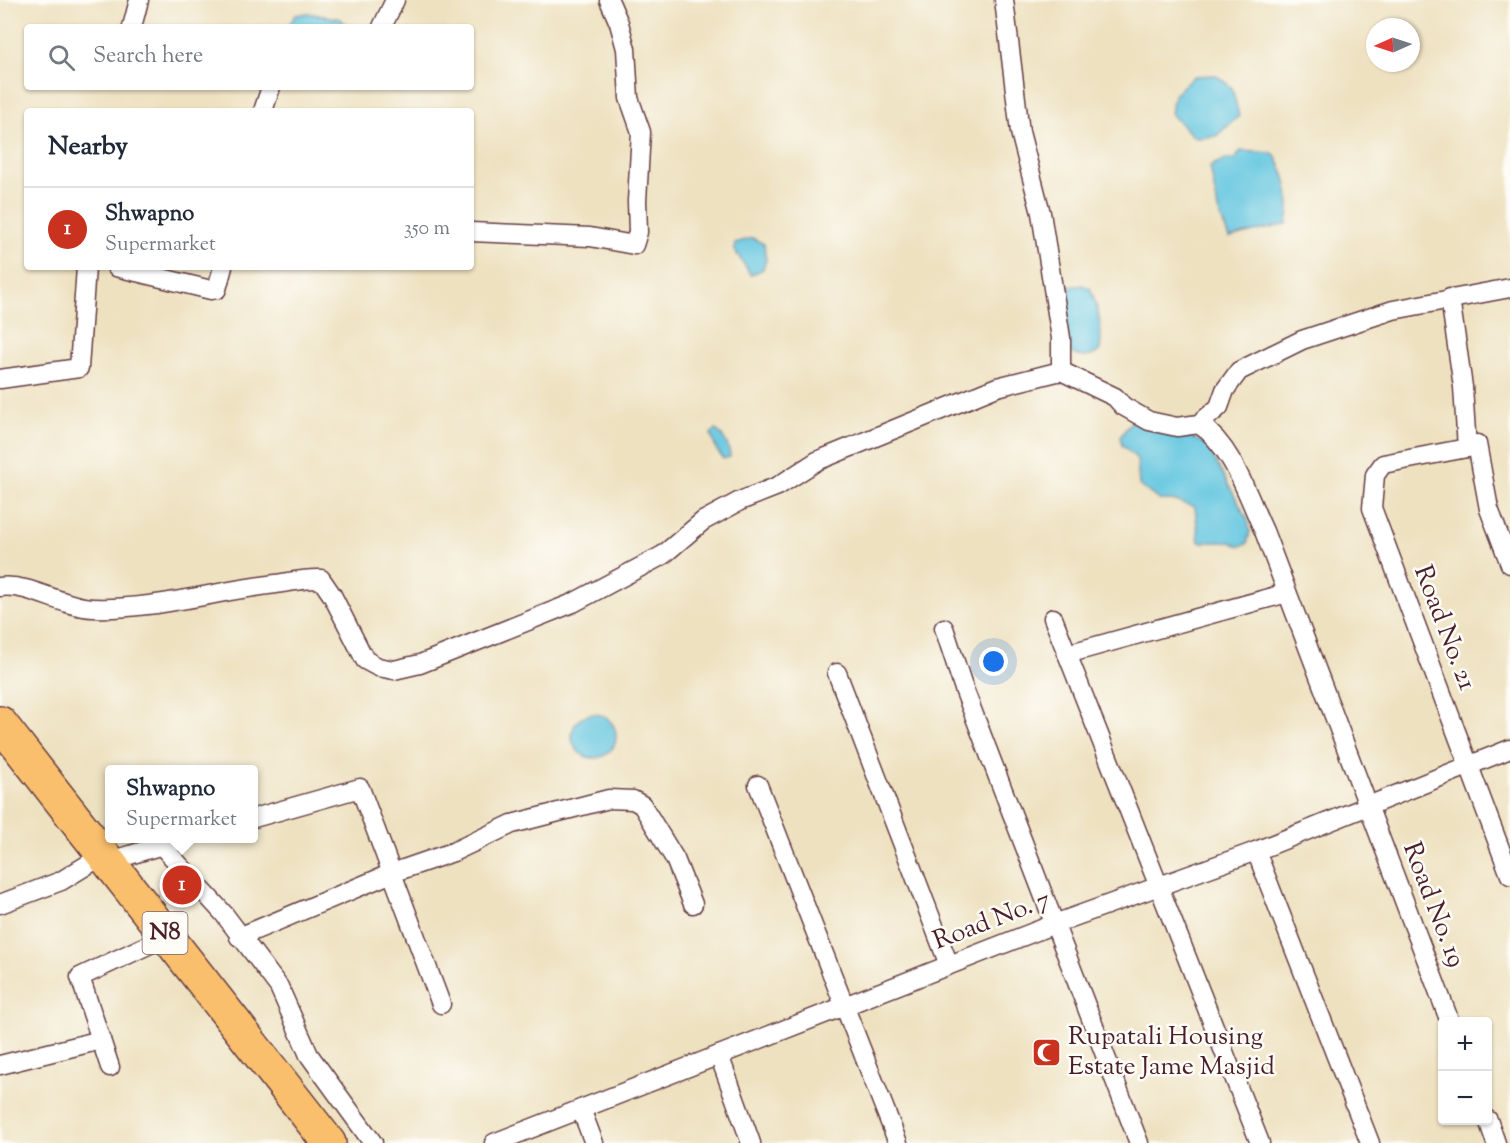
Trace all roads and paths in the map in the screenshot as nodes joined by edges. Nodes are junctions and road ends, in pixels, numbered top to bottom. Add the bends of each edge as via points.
1 (139, 0) edge
2 (394, 0) edge
3 (609, 0) edge
4 (1004, 0) edge
5 (133, 24) edge
6 (383, 24) edge
7 (270, 90) edge
8 (264, 108) edge
9 (474, 232) edge
10 (86, 270) edge
11 (128, 270) edge
12 (222, 270) edge
13 (1510, 288) edge
14 (1450, 298) junction
15 (1061, 371) junction
16 (0, 379) edge
17 (1199, 424) junction
18 (1467, 448) junction
19 (1510, 564) edge
20 (0, 586) edge
21 (1287, 593) junction
22 (1053, 618) dead end
23 (944, 628) dead end
24 (1067, 654) junction
25 (837, 673) dead end
26 (0, 723) edge
27 (1510, 749) edge
28 (1469, 765) junction
29 (758, 785) dead end
30 (1368, 807) junction
31 (258, 817) edge
32 (171, 843) edge
33 (162, 846) junction
34 (1256, 851) junction
35 (107, 857) junction
36 (392, 873) junction
37 (1510, 875) edge
38 (1156, 885) junction
39 (0, 904) edge
40 (693, 904) dead end
41 (1057, 923) junction
42 (167, 936) junction
43 (239, 937) junction
44 (949, 965) junction
45 (441, 1004) dead end
46 (844, 1006) junction
47 (1448, 1017) edge
48 (101, 1040) junction
49 (719, 1055) junction
50 (0, 1065) edge
51 (110, 1066) dead end
52 (581, 1109) junction
53 (1490, 1125) edge
54 (329, 1143) edge
55 (374, 1143) edge
56 (494, 1143) edge
57 (594, 1143) edge
58 (751, 1143) edge
59 (898, 1143) edge
60 (1139, 1143) edge
61 (1260, 1143) edge
62 (1370, 1143) edge
63 (1497, 1143) edge

1 - 5 street
2 - 6 street
3 - 9 street via 626,49 629,98 641,132 638,232 634,245 590,237
4 - 15 street via 1020,132 1041,213 1061,338
7 - 8 street
10 - 16 street via 79,368
11 - 12 street via 211,290 217,289
13 - 14 street
14 - 17 street via 1353,322 1302,340 1239,371 1219,407
14 - 18 street
15 - 17 street via 1115,397 1149,421 1177,427
15 - 20 street via 997,387 817,461 778,486 703,521 663,555 573,603 466,647 394,670 365,660 321,579 241,587 160,604 115,608 61,603 33,592
17 - 21 street, Road No. 19 via 1213,434 1233,464
18 - 19 street via 1477,444 1489,508
18 - 28 street, Road No. 21 via 1383,464 1375,475 1372,508
21 - 24 street
21 - 30 street, Road No. 19
22 - 24 street
23 - 41 street via 964,689
24 - 38 street
25 - 44 street
26 - 35 highway, N8
27 - 28 street, Road No. 7
28 - 30 street, Road No. 7
28 - 37 street, Road No. 21
29 - 46 street
30 - 34 street, Road No. 7
30 - 47 street, Road No. 19
31 - 36 street via 360,788
32 - 33 street
33 - 35 street
33 - 43 street via 224,914
34 - 38 street, Road No. 7
34 - 62 street
35 - 39 street via 61,881
35 - 42 highway, N8
36 - 40 street via 547,813 609,798 633,800 642,805 675,860
36 - 43 street
36 - 45 street
38 - 41 street, Road No. 7
38 - 61 street
41 - 44 street, Road No. 7
41 - 60 street
42 - 48 street via 80,977
42 - 54 highway, N8
43 - 55 street via 279,987 309,1055
44 - 46 street, Road No. 7
46 - 49 street, Road No. 7
46 - 59 street
48 - 50 street
48 - 51 street
49 - 52 street, Road No. 7
49 - 58 street
52 - 56 street, Road No. 7
52 - 57 street
53 - 63 street

